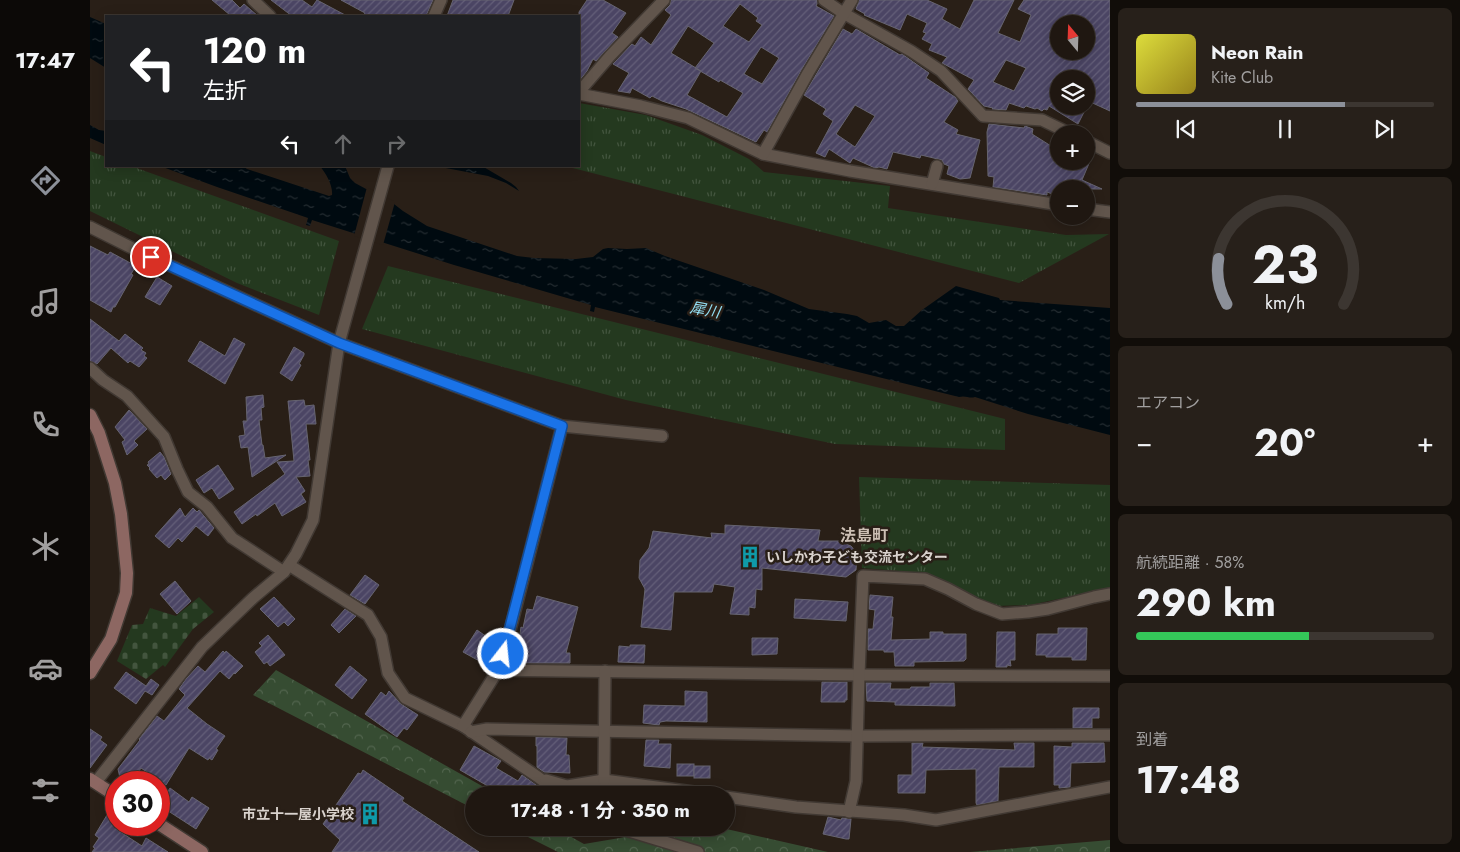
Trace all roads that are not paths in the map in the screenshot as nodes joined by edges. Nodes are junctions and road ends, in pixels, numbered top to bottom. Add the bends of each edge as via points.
1 (253, 0) edge
2 (441, 0) edge
3 (664, 0) edge
4 (824, 0) edge
5 (852, 0) edge
6 (843, 13) junction
7 (269, 15) edge
8 (434, 15) edge
9 (580, 92) edge
10 (580, 93) edge
11 (1052, 125) edge
12 (1095, 146) edge
13 (1110, 153) edge
14 (763, 154) junction
15 (937, 166) dead end
16 (388, 167) edge
17 (932, 184) junction
18 (1050, 204) edge
19 (1095, 210) edge
20 (1110, 212) edge
21 (90, 227) edge
22 (340, 341) junction
23 (90, 368) edge
24 (90, 415) edge
25 (562, 426) junction
26 (662, 436) dead end
27 (287, 569) junction
28 (1110, 594) edge
29 (498, 670) junction
30 (605, 671) junction
31 (90, 673) edge
32 (858, 675) junction
33 (1110, 676) edge
34 (467, 729) junction
35 (605, 731) junction
36 (1110, 735) edge
37 (858, 736) junction
38 (538, 777) junction
39 (604, 780) junction
40 (93, 781) edge
41 (550, 786) edge
42 (649, 786) edge
43 (1110, 787) edge
44 (105, 789) edge
45 (735, 798) edge
46 (849, 812) junction
47 (170, 831) edge
48 (645, 836) edge
49 (202, 852) edge
50 (698, 852) edge

1 - 7 street
2 - 8 street
3 - 9 street
4 - 6 street
5 - 6 street
6 - 11 street via 941,71 983,116 1042,120
6 - 14 street
10 - 14 street via 688,118
12 - 13 street
14 - 17 street
15 - 17 street
16 - 22 street
17 - 18 street
19 - 20 street
21 - 22 street
22 - 25 street
22 - 27 street via 313,520
23 - 27 street via 127,396 164,437 188,492 207,507 232,538
24 - 31 street via 115,483 127,573 126,593 111,639
25 - 26 street
25 - 29 street
27 - 34 street via 368,616 381,637 388,673 406,698
27 - 40 street via 202,647
28 - 32 street via 1028,612 1002,614 925,579 863,576
29 - 30 street
29 - 34 street
30 - 32 street
30 - 35 street
32 - 33 street
32 - 37 street
34 - 35 street
34 - 38 street
35 - 37 street
35 - 39 street
36 - 37 street
37 - 46 street via 856,781
38 - 39 street via 567,786
38 - 41 street
39 - 42 street
40 - 44 street
43 - 46 street via 936,820
45 - 46 street
47 - 49 street
48 - 50 street

